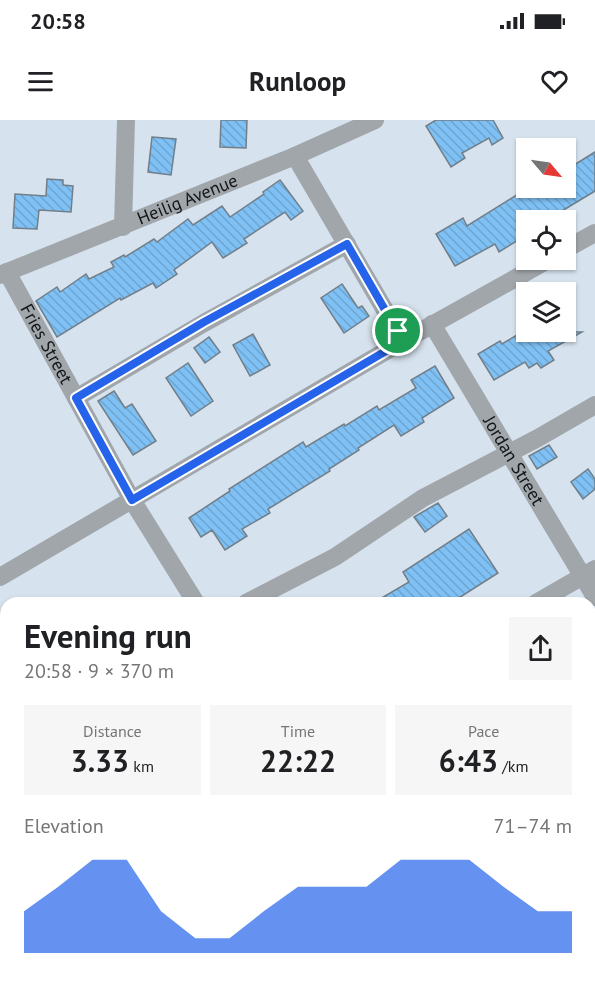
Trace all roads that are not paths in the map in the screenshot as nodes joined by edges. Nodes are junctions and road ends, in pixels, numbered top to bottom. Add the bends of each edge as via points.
1 (126, 120) edge
2 (375, 120) edge
3 (296, 156) junction
4 (123, 227) junction
5 (595, 233) edge
6 (576, 243) edge
7 (347, 244) junction
8 (530, 270) edge
9 (4, 274) edge
10 (432, 324) junction
11 (403, 341) junction
12 (76, 398) junction
13 (595, 405) edge
14 (508, 453) junction
15 (132, 500) junction
16 (589, 572) edge
17 (0, 577) edge
18 (192, 597) edge
19 (258, 597) edge
20 (546, 597) edge
21 (561, 597) edge
22 (595, 597) edge

1 - 4 street
2 - 3 street, Heilig Avenue
3 - 4 street, Heilig Avenue
3 - 7 street
4 - 9 street, Heilig Avenue
5 - 6 street
7 - 11 street
7 - 12 street
8 - 10 street
9 - 12 street, Fries Street
10 - 11 street
10 - 14 street, Jordan Street
11 - 15 street
12 - 15 street, Fries Street
13 - 14 street
14 - 16 street, Jordan Street
14 - 19 street via 423,498 335,557
15 - 17 street
15 - 18 street, Fries Street
16 - 20 street
16 - 21 street
16 - 22 street, Jordan Street

